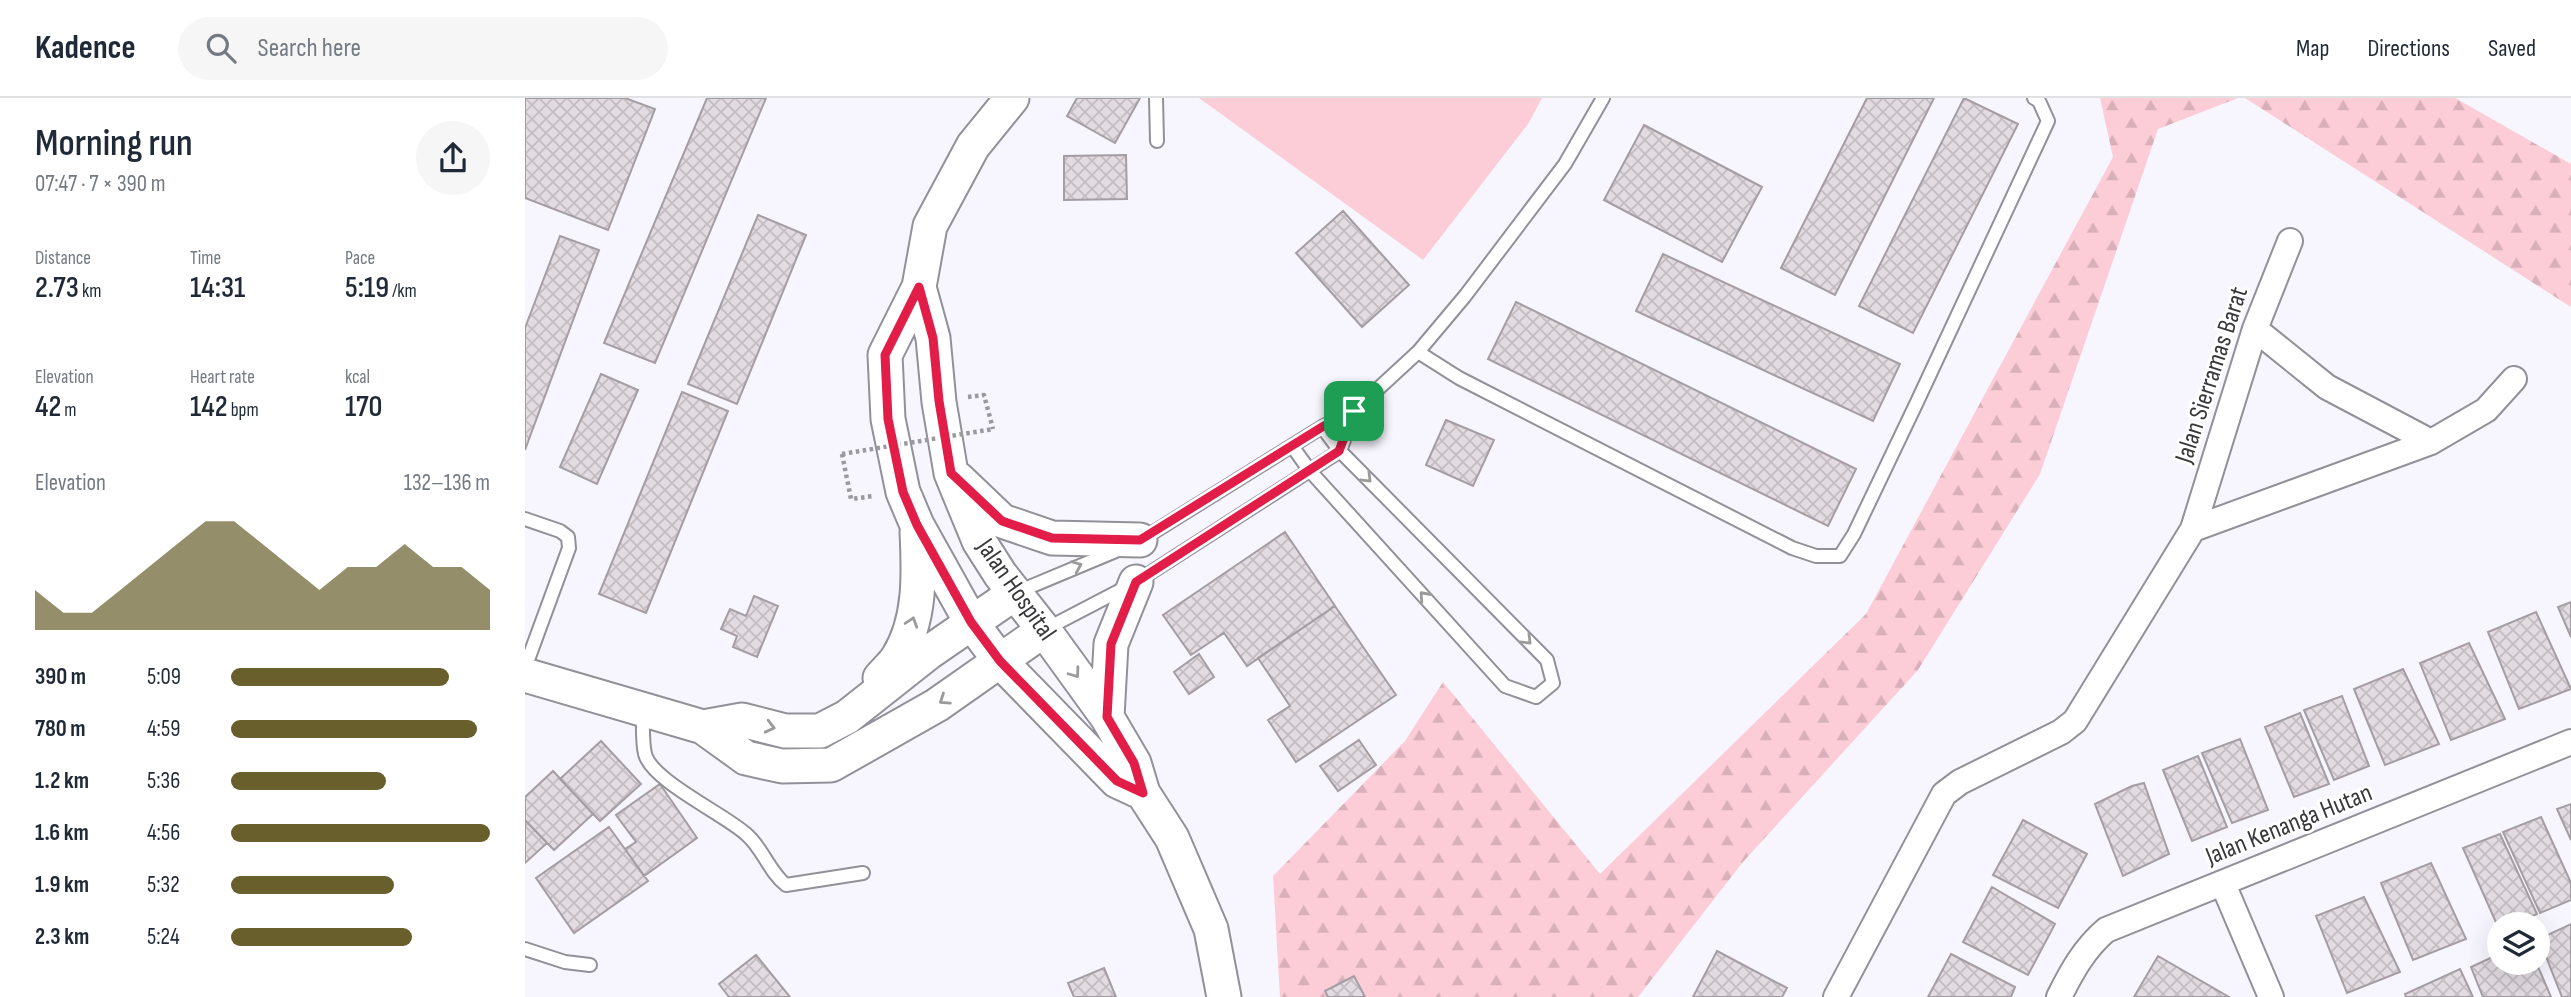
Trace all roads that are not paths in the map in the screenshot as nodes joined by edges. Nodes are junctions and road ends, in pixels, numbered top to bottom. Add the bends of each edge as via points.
1 (1012, 98) edge
2 (1156, 98) edge
3 (1603, 98) edge
4 (2034, 98) edge
5 (1157, 141) dead end
6 (2290, 241) dead end
7 (919, 287) junction
8 (2255, 329) junction
9 (1418, 352) junction
10 (2514, 379) dead end
11 (1354, 411) junction
12 (1322, 427) junction
13 (2431, 442) junction
14 (1292, 446) junction
15 (1339, 451) junction
16 (1310, 471) junction
17 (951, 473) junction
18 (525, 519) edge
19 (917, 525) junction
20 (2193, 529) junction
21 (1140, 540) junction
22 (1136, 582) junction
23 (1015, 593) junction
24 (971, 622) junction
25 (1044, 630) junction
26 (1000, 661) junction
27 (525, 668) edge
28 (525, 676) edge
29 (643, 710) junction
30 (847, 717) junction
31 (1107, 717) junction
32 (703, 727) junction
33 (2571, 742) edge
34 (1143, 793) junction
35 (863, 873) dead end
36 (2223, 884) junction
37 (525, 949) edge
38 (590, 965) dead end
39 (1224, 997) edge
40 (1836, 997) edge
41 (2059, 997) edge
42 (2271, 997) edge

1 - 7 main road, Jalan Hospital via 973,146 930,226
2 - 5 lane
3 - 9 lane via 1565,164
4 - 9 lane via 2048,121 1840,556 1817,556 1792,548 1459,378
6 - 8 street, Jalan Sierramas Barat
7 - 17 main road, Jalan Hospital via 933,338
7 - 19 main road, Jalan Hospital via 885,355 888,419 903,492
8 - 13 street via 2327,387
8 - 20 street, Jalan Sierramas Barat
9 - 11 lane
10 - 13 street via 2486,410
11 - 12 lane
11 - 15 lane
12 - 14 lane
12 - 15 lane
13 - 20 street
14 - 16 lane
14 - 21 lane
15 - 16 lane
15 -> 16 lane via 1547,660 1553,683 1536,697 1505,686
16 - 22 lane
17 - 21 main road via 1002,521 1052,538
17 - 23 main road, Jalan Hospital via 979,541
18 - 27 lane via 559,530 568,537 569,548
19 - 24 main road, Jalan Hospital
30 -> 19 main road via 898,657 915,617
20 - 40 street, Jalan Sierramas Barat via 2075,721 1944,794
23 -> 21 lane
22 - 25 lane
22 - 31 main road via 1111,644
23 - 24 main road
23 - 25 main road, Jalan Hospital
24 - 26 main road, Jalan Hospital
24 - 30 main road
25 - 26 main road
25 -> 31 main road, Jalan Hospital
26 -> 32 main road via 937,705 831,765 782,766 746,758
26 - 34 main road, Jalan Hospital via 1117,781
28 - 29 main road
29 - 32 main road
29 - 35 lane via 645,755 655,769 746,834 778,880 786,885
32 -> 30 main road via 742,720 785,731 820,731
31 - 34 main road, Jalan Hospital via 1134,763
33 - 36 street, Jalan Kenanga Hutan
34 - 39 main road, Jalan Hospital via 1172,838 1212,929
36 - 41 street, Jalan Kenanga Hutan via 2106,930 2077,961
36 - 42 street
37 - 38 lane

